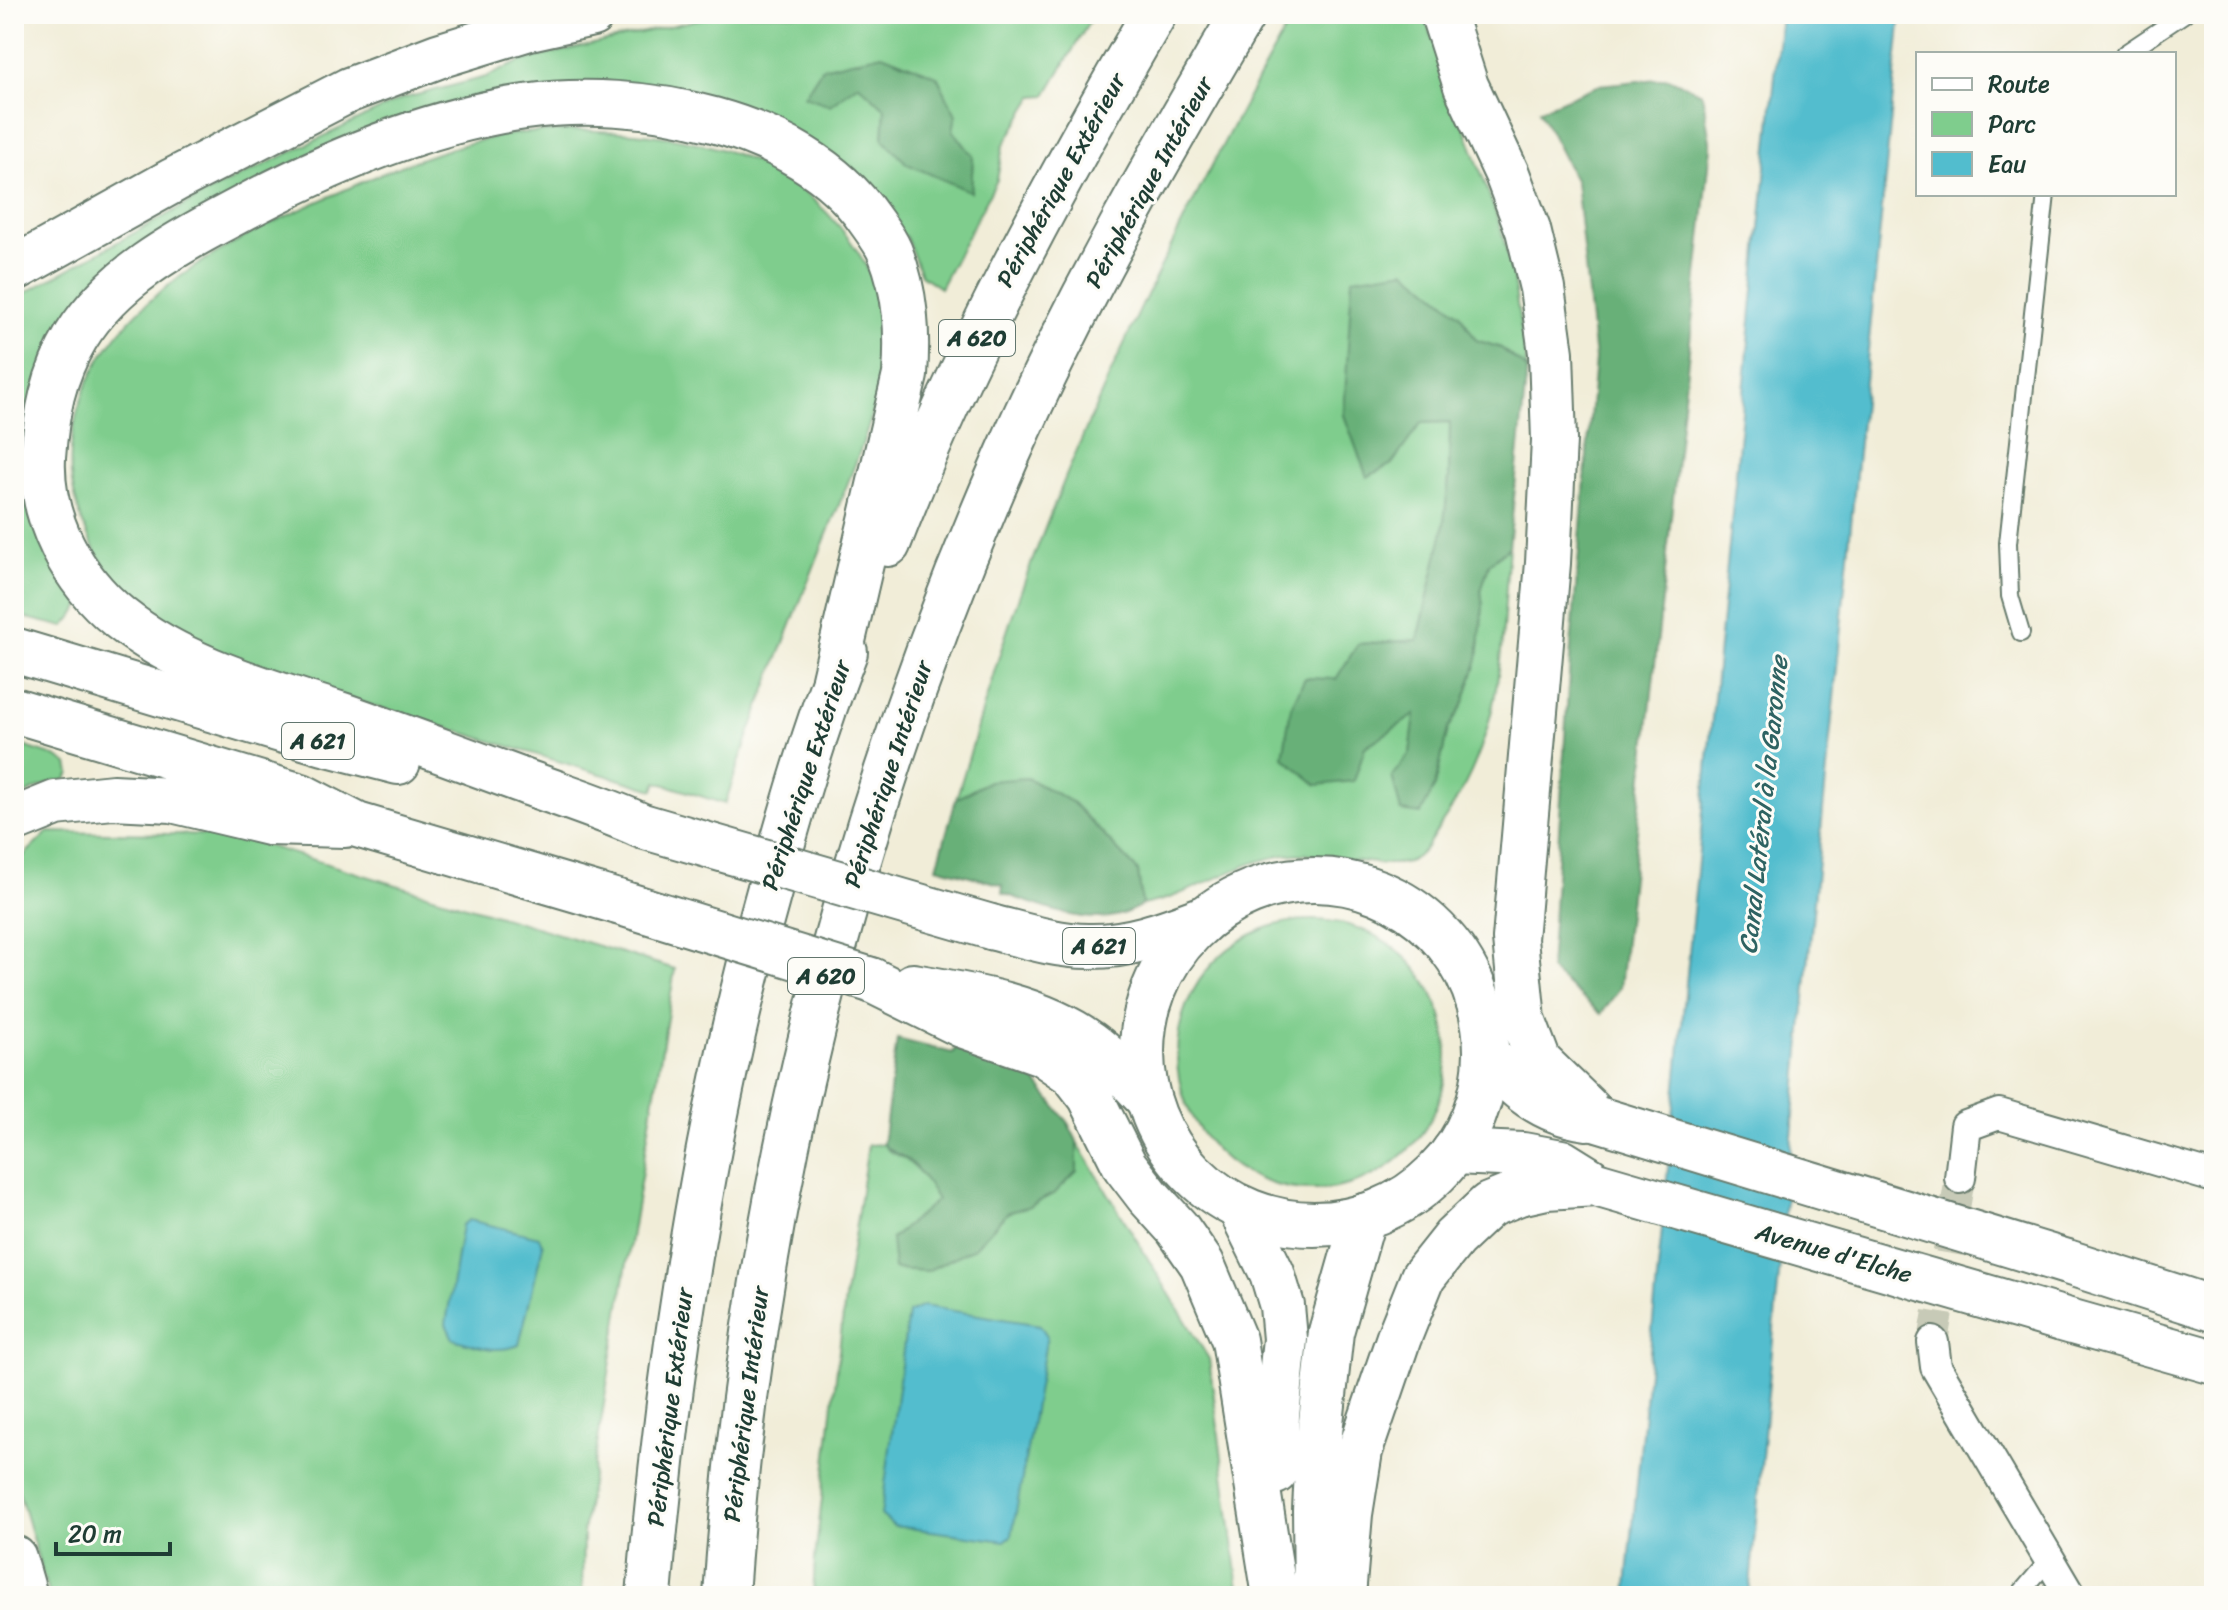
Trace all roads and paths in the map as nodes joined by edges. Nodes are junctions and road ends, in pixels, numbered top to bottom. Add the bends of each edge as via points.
1 (592, 14) edge
2 (1154, 14) edge
3 (1243, 14) edge
4 (1443, 14) edge
5 (2184, 14) edge
6 (2127, 52) edge
7 (2046, 196) edge
8 (14, 269) edge
9 (2021, 633) dead end
10 (14, 650) edge
11 (834, 679) junction
12 (14, 710) edge
13 (14, 820) edge
14 (634, 822) junction
15 (357, 825) junction
16 (1204, 919) junction
17 (966, 1010) junction
18 (1487, 1054) junction
19 (1148, 1099) junction
20 (1598, 1119) junction
21 (1454, 1152) junction
22 (2214, 1177) edge
23 (1960, 1178) tunnel mouth
24 (1596, 1184) junction
25 (1240, 1208) junction
26 (1364, 1216) junction
27 (2214, 1309) edge
28 (1933, 1342) tunnel mouth
29 (2214, 1362) edge
30 (14, 1558) edge
31 (2048, 1561) junction
32 (1274, 1588) edge
33 (25, 1596) edge
34 (649, 1596) edge
35 (726, 1596) edge
36 (1316, 1596) edge
37 (1343, 1596) edge
38 (2018, 1596) edge
39 (2071, 1596) edge

1 - 8 highway via 438,56 349,90
2 - 11 highway, Périphérique Extérieur / A 620 via 1068,161 971,350 924,451
3 - 35 highway, Périphérique Intérieur / A 620 via 1159,156 1009,453 879,790 800,1078 767,1246
4 - 20 highway via 1466,86 1528,230 1551,353 1554,440 1548,563 1515,939 1523,1020 1539,1062
5 - 6 lane
7 - 9 lane via 2008,543 2010,596
10 - 14 highway, A 621 via 324,743
11 - 14 highway via 905,375 907,337 904,298 888,247 857,202 816,165 766,137 689,113 613,104 528,107 455,121 360,155 265,196 148,261 78,333 57,372 45,421 43,470 50,516 65,552 91,589 121,618 228,678
11 - 34 highway, Périphérique Extérieur / A 620 via 740,995 712,1127 677,1327
12 - 15 highway, A 621 via 301,796
13 - 15 highway via 56,803 113,797 172,800 269,823
14 - 16 highway, A 621, bridge via 1059,943 1114,945
15 - 17 highway, A 621, bridge
16 - 18 highway via 1245,893 1293,880 1342,882 1389,896 1430,923 1461,961 1481,1006
16 - 19 highway via 1176,948 1155,982 1144,1020 1141,1060
17 - 19 highway via 1058,1026 1088,1041
17 - 32 highway via 1073,1074 1125,1166 1202,1264 1234,1340
18 - 20 highway via 1527,1095 1563,1114
18 - 21 highway via 1476,1111
19 - 25 highway via 1182,1164
20 - 27 highway, bridge
21 - 24 highway, Avenue d'Elche via 1561,1162
21 - 26 highway via 1399,1202
22 - 23 street via 1999,1114 1966,1126
24 - 29 highway, Avenue d'Elche, bridge
24 - 37 highway via 1546,1187 1489,1205 1423,1277 1360,1451
25 - 26 highway via 1280,1221 1323,1224
25 - 32 highway via 1272,1273 1285,1339 1277,1415
26 - 36 highway via 1331,1332 1318,1450
28 - 31 street via 1936,1367
30 - 33 highway
31 - 38 lane
31 - 39 street

